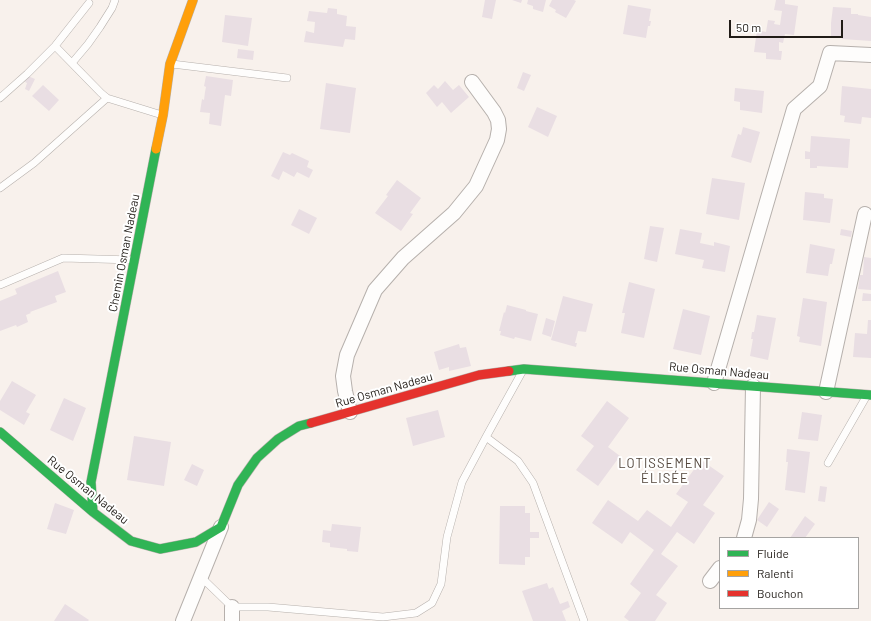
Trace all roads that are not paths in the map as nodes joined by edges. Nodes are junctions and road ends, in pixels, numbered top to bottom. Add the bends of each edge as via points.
1 (115, 0) edge
2 (193, 0) edge
3 (89, 3) dead end
4 (55, 46) junction
5 (871, 55) edge
6 (72, 63) junction
7 (170, 64) junction
8 (287, 78) dead end
9 (472, 82) dead end
10 (0, 98) edge
11 (107, 98) junction
12 (162, 115) junction
13 (0, 188) edge
14 (865, 214) dead end
15 (135, 260) junction
16 (0, 285) edge
17 (524, 369) junction
18 (714, 383) junction
19 (753, 386) junction
20 (826, 392) junction
21 (869, 395) edge
22 (350, 412) junction
23 (0, 432) edge
24 (486, 437) junction
25 (828, 463) dead end
26 (93, 512) junction
27 (221, 527) junction
28 (744, 537) edge
29 (719, 569) edge
30 (201, 577) junction
31 (710, 581) dead end
32 (232, 607) junction
33 (183, 621) edge
34 (232, 621) edge
35 (584, 621) edge

1 - 6 lane via 100,27
2 - 7 street, Chemin Osman Nadeau
3 - 4 lane
4 - 6 lane
4 - 10 lane
5 - 18 street via 830,53 820,86 794,108
6 - 11 lane
7 - 8 lane
7 - 12 street, Chemin Osman Nadeau
9 - 22 street via 498,120 497,140 476,186 454,213 403,258 375,290 347,355 343,376
11 - 12 lane
11 - 13 lane via 34,163
12 - 15 street, Chemin Osman Nadeau
14 - 20 street
15 - 16 lane via 63,258
15 - 26 street, Chemin Osman Nadeau via 90,482
17 - 18 street, Rue Osman Nadeau
17 - 22 street, Rue Osman Nadeau via 479,375
17 - 24 lane
18 - 19 street, Rue Osman Nadeau
19 - 20 street, Rue Osman Nadeau
19 - 28 street via 751,499
20 - 21 street, Rue Osman Nadeau
21 - 25 lane
22 - 27 street, Rue Osman Nadeau via 299,426 278,439 257,458 238,485
23 - 26 street, Rue Osman Nadeau
24 - 32 lane via 462,482 447,537 442,584 432,604 416,613 383,617 268,607
24 - 35 lane via 518,460 533,483
26 - 27 street, Rue Osman Nadeau via 131,541 160,549 196,542
27 - 30 street
29 - 31 street
30 - 32 lane
30 - 33 street
32 - 34 street

